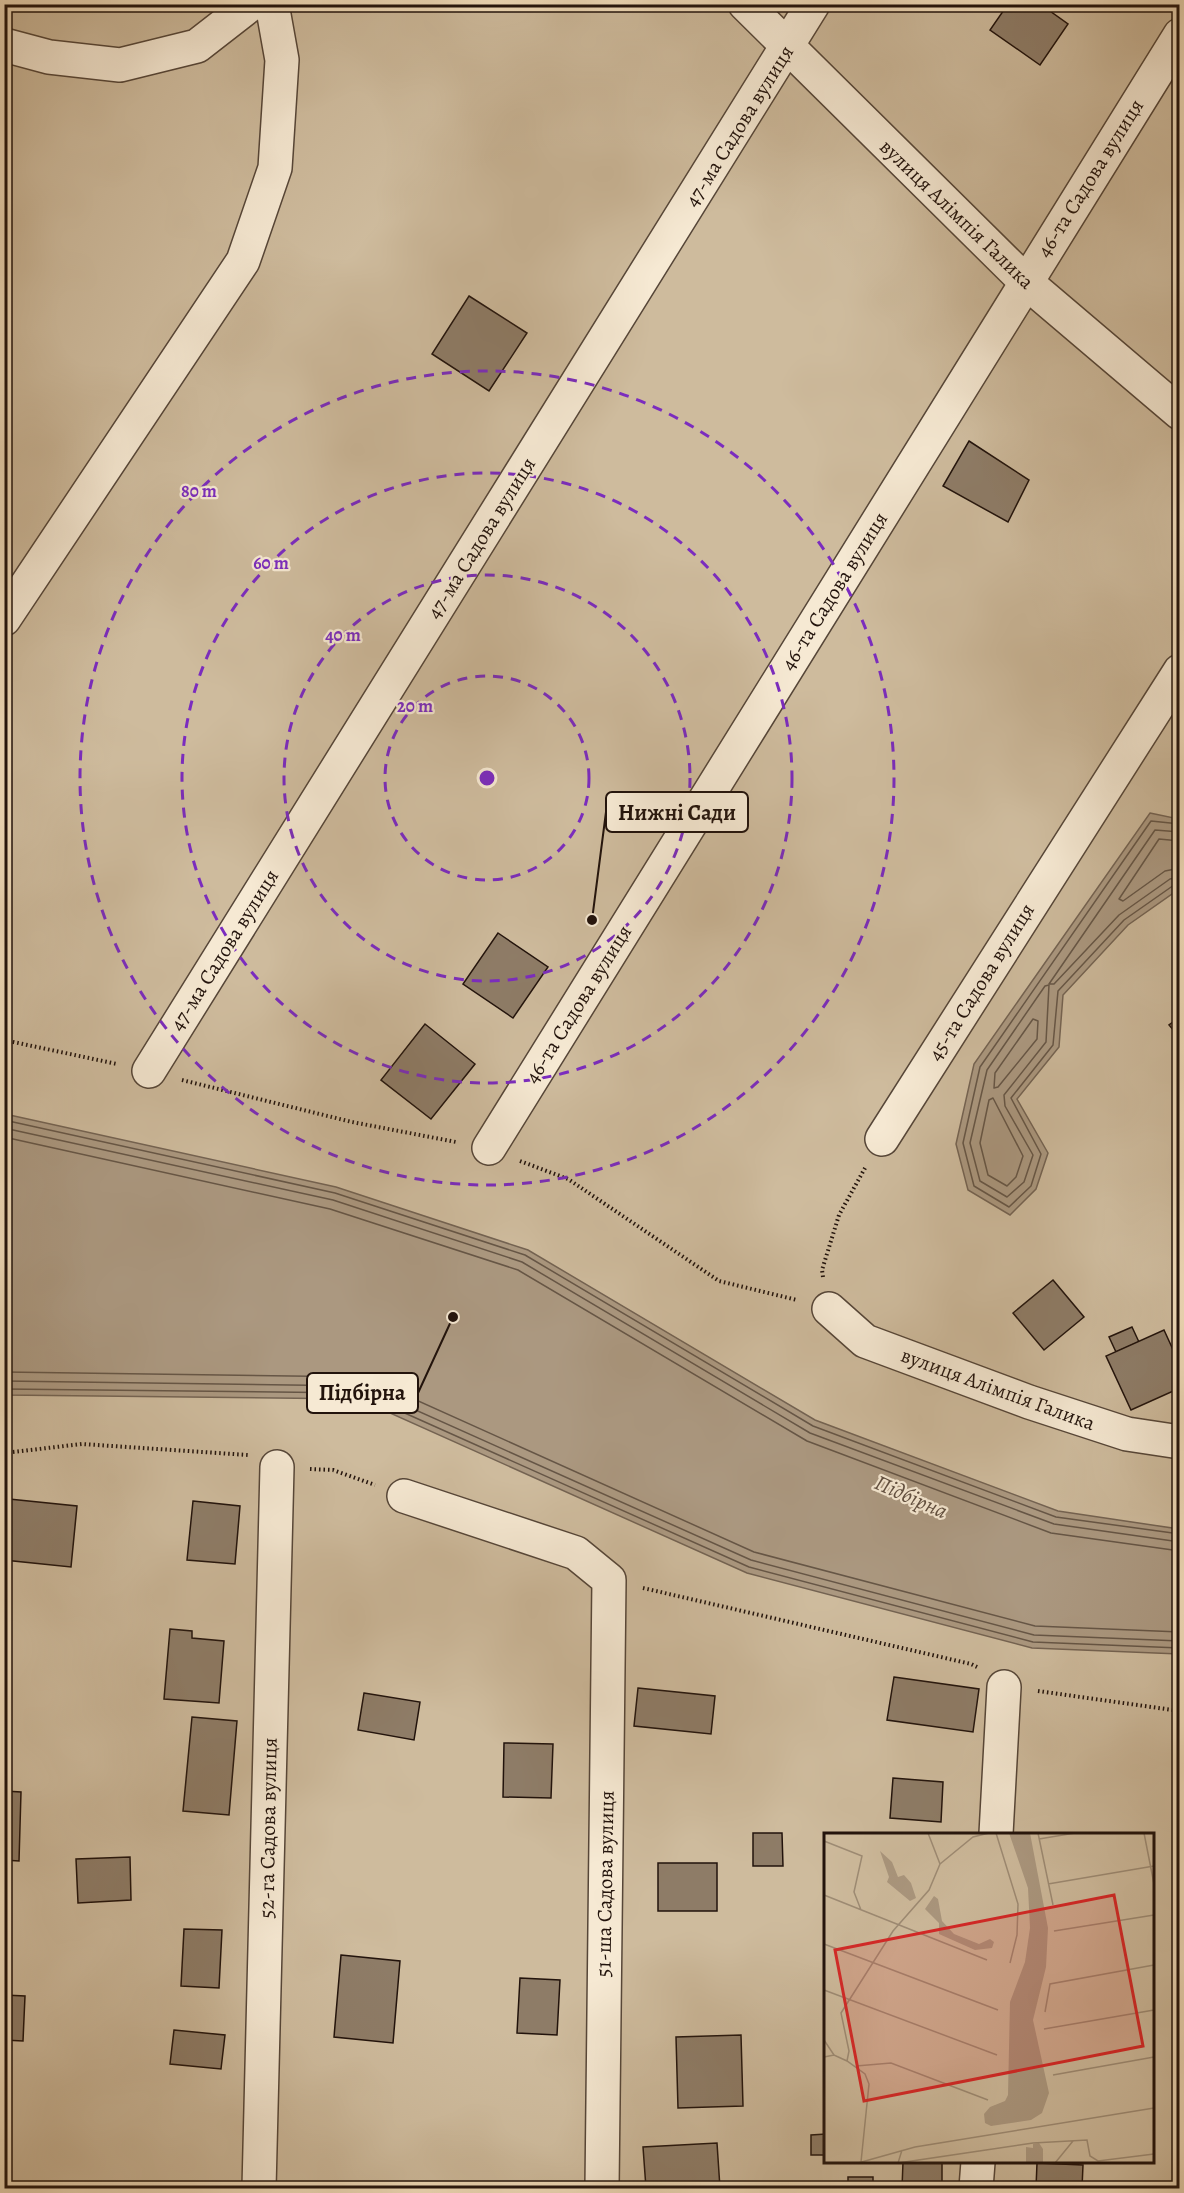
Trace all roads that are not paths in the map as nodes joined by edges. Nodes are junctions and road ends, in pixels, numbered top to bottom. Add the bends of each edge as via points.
1 (251, 4) edge
2 (272, 4) edge
3 (745, 4) edge
4 (813, 4) edge
5 (1179, 35) edge
6 (4, 45) edge
7 (788, 48) junction
8 (1026, 282) junction
9 (1179, 413) edge
10 (4, 620) edge
11 (1179, 671) edge
12 (148, 1071) road end
13 (882, 1139) road end
14 (489, 1148) road end
15 (829, 1309) road end
16 (1179, 1442) edge
17 (277, 1467) road end
18 (404, 1496) road end
19 (1004, 1687) road end
20 (996, 1833) edge
21 (978, 2163) edge
22 (259, 2188) edge
23 (602, 2188) edge
24 (976, 2188) edge

1 - 6 street via 197,46 120,64 50,57
2 - 10 street via 282,60 275,168 243,261
3 - 7 street, вулиця Алімпія Галика
4 - 7 street, 47-ма Садова вулиця
5 - 8 street, 46-та Садова вулиця
7 - 8 street, вулиця Алімпія Галика
7 - 12 street, 47-ма Садова вулиця
8 - 9 street, вулиця Алімпія Галика
8 - 14 street, 46-та Садова вулиця
11 - 13 street, 45-та Садова вулиця
15 - 16 street, вулиця Алімпія Галика via 865,1341 1127,1434
17 - 22 street, 52-га Садова вулиця
18 - 23 street, 51-ша Садова вулиця via 576,1553 609,1580
19 - 20 street
21 - 24 street

